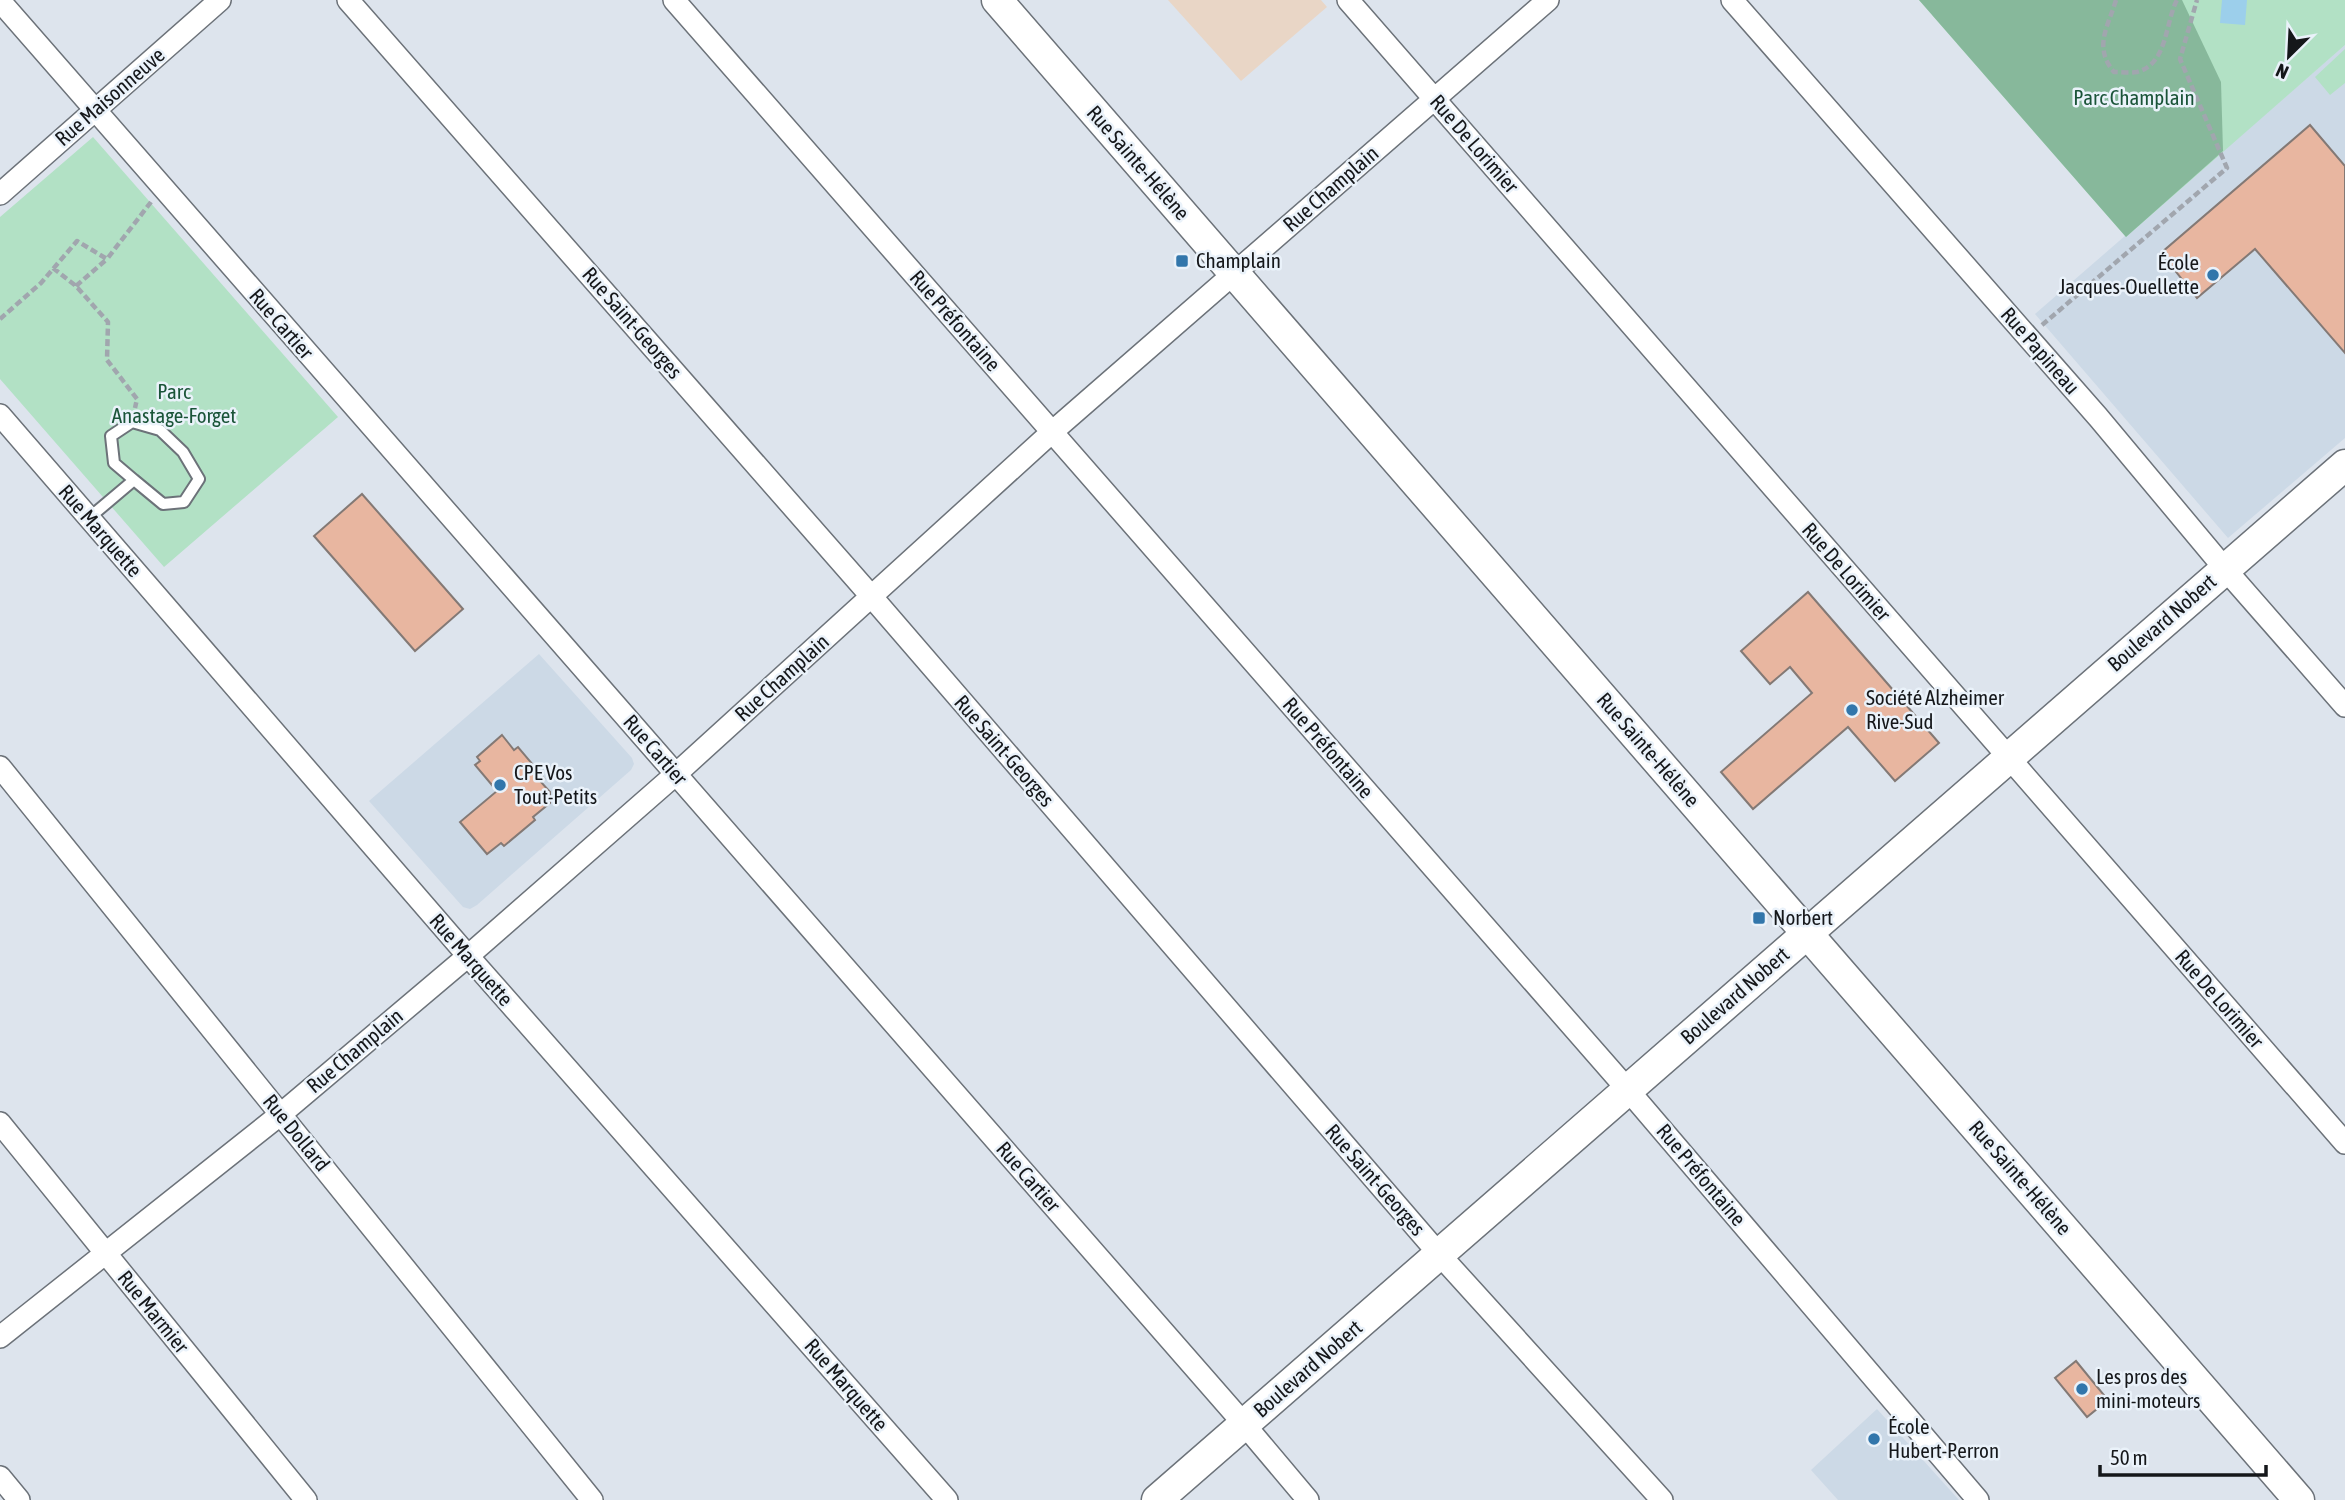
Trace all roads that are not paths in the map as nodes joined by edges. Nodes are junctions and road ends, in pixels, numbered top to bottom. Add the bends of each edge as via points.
1 (220, 0) edge
2 (348, 0) edge
3 (674, 0) edge
4 (997, 0) edge
5 (1348, 0) edge
6 (1548, 0) edge
7 (1732, 0) edge
8 (0, 1) edge
9 (1435, 100) junction
10 (94, 110) junction
11 (0, 194) edge
12 (1234, 274) junction
13 (0, 415) edge
14 (1052, 432) junction
15 (2345, 465) edge
16 (134, 480) junction
17 (89, 518) junction
18 (2225, 569) junction
19 (871, 596) junction
20 (2345, 706) edge
21 (2008, 758) junction
22 (0, 767) edge
23 (676, 774) junction
24 (1808, 933) junction
25 (468, 956) junction
26 (1628, 1090) junction
27 (281, 1114) junction
28 (0, 1123) edge
29 (2345, 1143) edge
30 (105, 1252) junction
31 (1439, 1254) junction
32 (0, 1337) edge
33 (1244, 1424) junction
34 (0, 1477) edge
35 (19, 1500) edge
36 (306, 1500) edge
37 (592, 1500) edge
38 (947, 1500) edge
39 (1157, 1500) edge
40 (1308, 1500) edge
41 (1662, 1500) edge
42 (1978, 1500) edge
43 (2299, 1500) edge

1 - 10 street, Rue Maisonneuve
2 - 19 street, Rue Saint-Georges
3 - 14 street, Rue Préfontaine
4 - 12 street, Rue Sainte-Hélène
5 - 9 street, Rue De Lorimier
6 - 9 street, Rue Champlain
7 - 18 street, Rue Papineau via 2098,417
8 - 10 street, Rue Cartier
9 - 12 street, Rue Champlain
9 - 21 street, Rue De Lorimier
10 - 11 street, Rue Maisonneuve
10 - 23 street, Rue Cartier
12 - 14 street, Rue Champlain
12 - 24 street, Rue Sainte-Hélène
13 - 17 street, Rue Marquette
14 - 19 street, Rue Champlain
14 - 26 street, Rue Préfontaine
15 - 18 street, Boulevard Nobert
16 - 16 lane via 163,504 184,502 199,479 183,452 160,430 132,422 111,436 114,463
16 - 17 lane
17 - 25 street, Rue Marquette
18 - 20 street, Rue Papineau
18 - 21 street, Boulevard Nobert
19 - 23 street, Rue Champlain
19 - 31 street, Rue Saint-Georges
21 - 24 street, Boulevard Nobert
21 - 29 street, Rue De Lorimier
22 - 27 street, Rue Dollard
23 - 25 street, Rue Champlain
23 - 33 street, Rue Cartier
24 - 26 street, Boulevard Nobert
24 - 43 street, Rue Sainte-Hélène
25 - 27 street, Rue Champlain
25 - 38 street, Rue Marquette
26 - 31 street, Boulevard Nobert
26 - 42 street, Rue Préfontaine
27 - 30 street, Rue Champlain
27 - 37 street, Rue Dollard
28 - 30 street, Rue Marmier
30 - 32 street, Rue Champlain
30 - 36 street, Rue Marmier
31 - 33 street, Boulevard Nobert
31 - 41 street, Rue Saint-Georges
33 - 39 street, Boulevard Nobert
33 - 40 street, Rue Cartier
34 - 35 street

